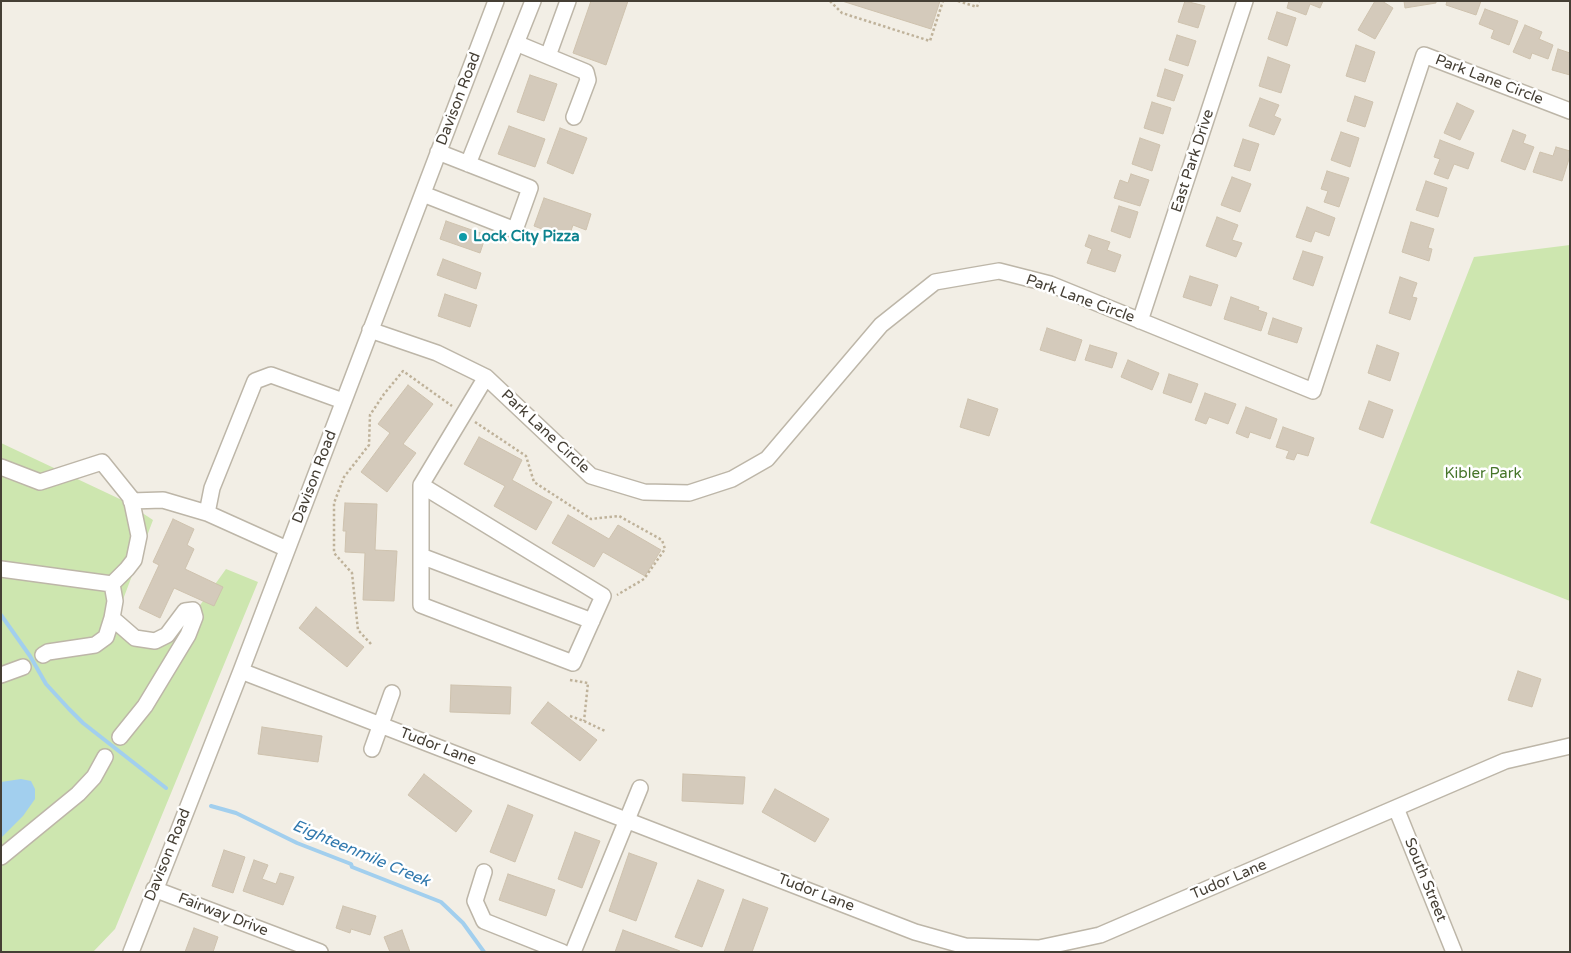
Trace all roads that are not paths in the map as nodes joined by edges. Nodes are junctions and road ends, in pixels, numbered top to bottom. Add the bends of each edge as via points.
1 (496, 1) edge
2 (533, 1) edge
3 (568, 1) edge
4 (1245, 1) edge
5 (516, 43) junction
6 (548, 56) junction
7 (1570, 112) edge
8 (574, 116) dead end
9 (438, 152) junction
10 (468, 164) junction
11 (422, 194) junction
12 (1140, 321) junction
13 (370, 330) junction
14 (486, 377) junction
15 (344, 401) junction
16 (1, 467) edge
17 (421, 485) junction
18 (131, 501) junction
19 (207, 512) junction
20 (287, 549) junction
21 (421, 556) junction
22 (1, 569) edge
23 (112, 584) junction
24 (112, 618) junction
25 (592, 621) junction
26 (43, 655) dead end
27 (22, 667) dead end
28 (241, 671) junction
29 (1, 675) edge
30 (392, 693) dead end
31 (380, 725) junction
32 (120, 738) dead end
33 (1570, 746) edge
34 (372, 749) dead end
35 (105, 757) dead end
36 (640, 788) dead end
37 (1396, 808) junction
38 (626, 820) junction
39 (1, 857) edge
40 (484, 872) dead end
41 (154, 889) junction
42 (131, 952) edge
43 (320, 952) edge
44 (562, 952) edge
45 (573, 952) edge
46 (1454, 952) edge

1 - 9 street, Davison Road
2 - 5 street
3 - 6 street
4 - 12 street, East Park Drive
5 - 6 street
5 - 10 street
6 - 8 street via 586,72 588,80
7 - 12 street, Park Lane Circle via 1424,55 1312,391
9 - 10 street
9 - 11 street, Davison Road
10 - 11 street via 530,188 515,230
11 - 13 street, Davison Road
12 - 14 street, Park Lane Circle via 1050,284 999,271 935,282 881,325 767,459 732,479 689,493 644,492 591,476
13 - 14 street, Park Lane Circle via 437,353
13 - 15 street, Davison Road
14 - 17 street
15 - 19 street via 271,375 255,381 212,488
15 - 20 street, Davison Road
16 - 18 street via 40,482 102,462
17 - 21 street
17 - 25 street via 603,596
18 - 19 street via 163,500
18 - 23 street via 139,536 134,560
19 - 20 street
20 - 28 street, Davison Road
21 - 25 street
21 - 25 street via 421,604 573,663
22 - 23 street
23 - 24 street via 115,601
24 - 26 street via 106,637 95,645
24 - 32 street via 135,638 155,641 168,635 185,611 193,610 195,617 188,635 144,706
27 - 29 street
28 - 31 street, Tudor Lane
28 - 41 street, Davison Road
30 - 31 street
31 - 34 street
31 - 38 street, Tudor Lane
33 - 37 street, Tudor Lane via 1505,761
35 - 39 street via 94,777 78,794
36 - 38 street
37 - 38 street, Tudor Lane via 1100,935 1039,948 965,946 915,932
37 - 46 street, South Street
38 - 45 street
40 - 44 street via 475,901 484,921
41 - 42 street, Davison Road
41 - 43 street, Fairway Drive

